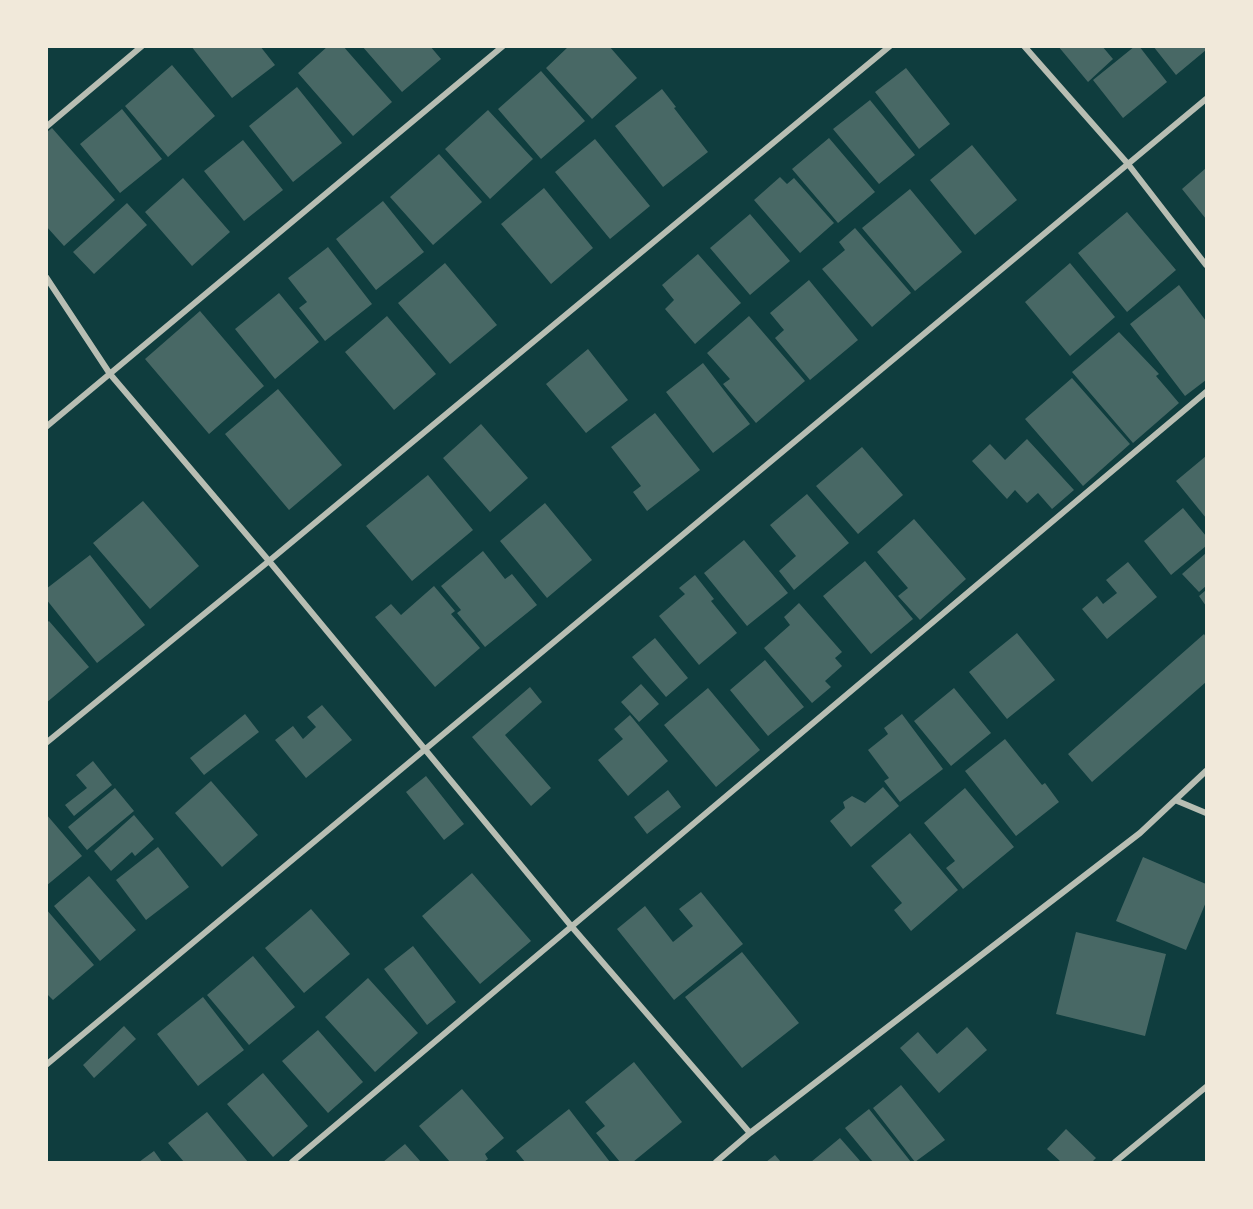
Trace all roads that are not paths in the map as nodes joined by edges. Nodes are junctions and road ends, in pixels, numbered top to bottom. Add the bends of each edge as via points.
1 (142, 46) edge
2 (503, 46) edge
3 (890, 46) edge
4 (1024, 46) edge
5 (1206, 99) edge
6 (46, 128) edge
7 (1128, 164) junction
8 (1206, 265) edge
9 (46, 277) edge
10 (110, 374) junction
11 (1206, 392) edge
12 (46, 427) edge
13 (269, 561) junction
14 (46, 743) edge
15 (425, 748) junction
16 (1206, 771) edge
17 (1176, 800) junction
18 (1206, 813) edge
19 (572, 927) junction
20 (46, 1065) edge
21 (1206, 1087) edge
22 (750, 1133) junction
23 (292, 1162) edge
24 (716, 1162) edge
25 (1115, 1162) edge

1 - 6 street
2 - 10 street
3 - 13 street
4 - 7 street
5 - 7 street
7 - 8 street
7 - 15 street
9 - 10 street
10 - 12 street
10 - 13 street
11 - 19 street
13 - 14 street
13 - 15 street
15 - 19 street
15 - 20 street
16 - 17 street
17 - 18 street
17 - 22 street via 1140,833
19 - 22 street
19 - 23 street
21 - 25 street
22 - 24 street

